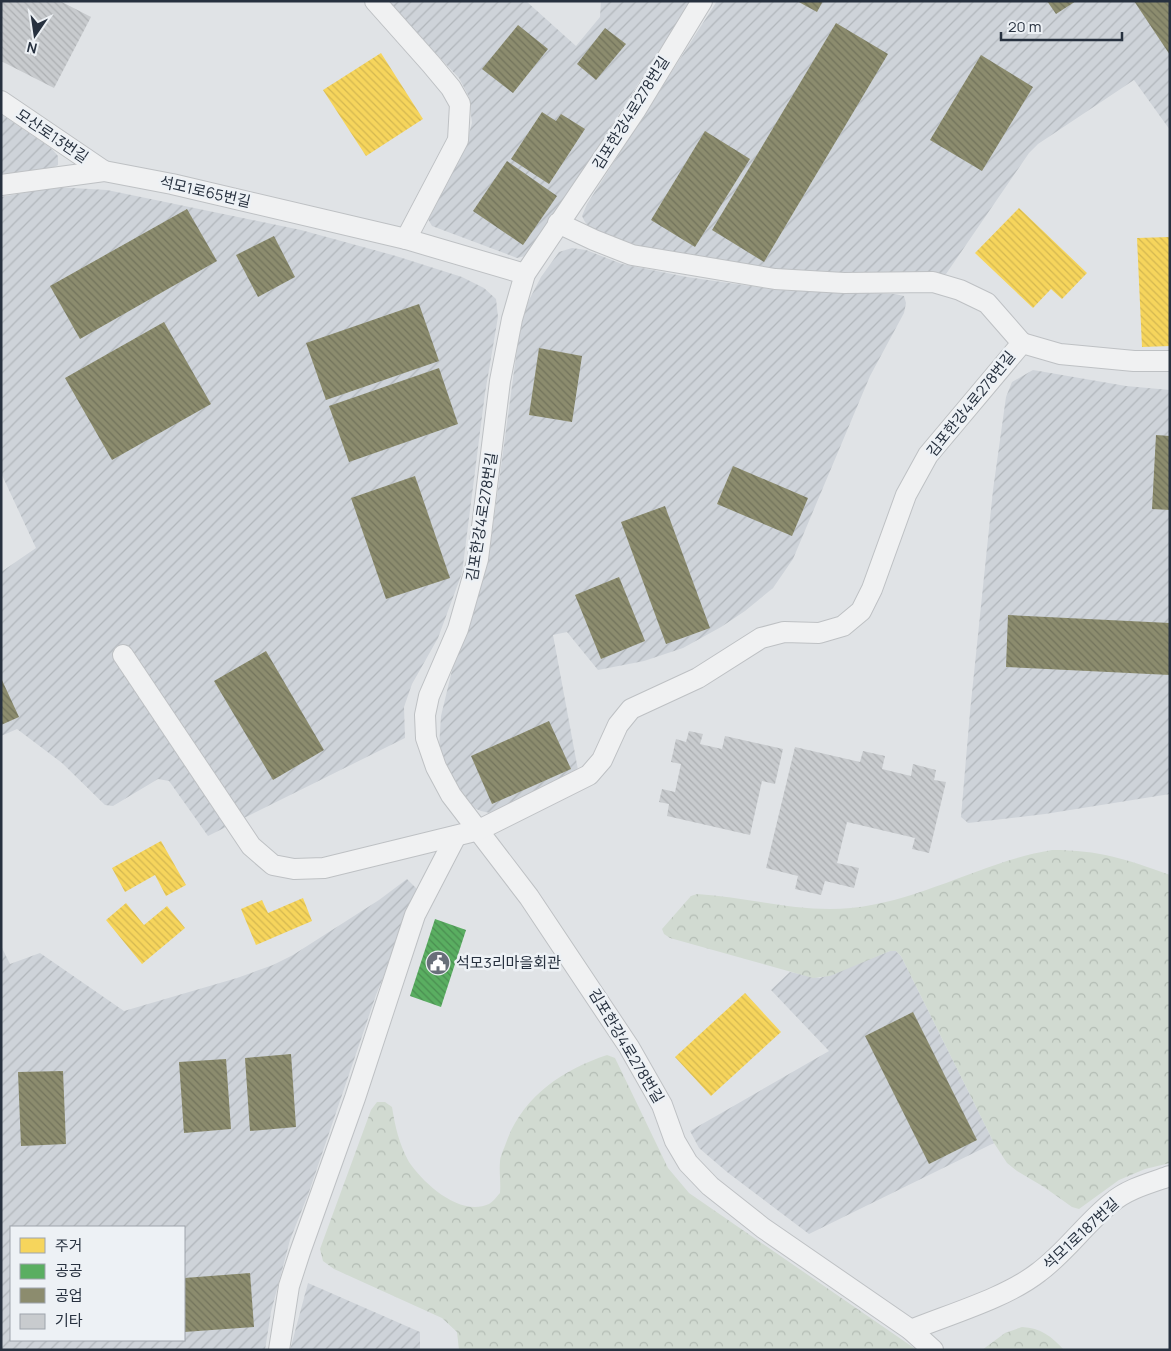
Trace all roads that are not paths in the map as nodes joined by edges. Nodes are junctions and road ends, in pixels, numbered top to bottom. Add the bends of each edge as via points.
1 (375, 1) edge
2 (702, 1) edge
3 (1, 101) edge
4 (104, 171) junction
5 (1, 185) edge
6 (558, 223) junction
7 (406, 238) junction
8 (525, 274) junction
9 (1022, 343) junction
10 (1170, 361) edge
11 (124, 655) dead end
12 (479, 830) junction
13 (456, 836) junction
14 (1170, 1176) edge
15 (911, 1330) junction
16 (278, 1350) edge
17 (933, 1350) edge

1 - 7 lane via 451,88 460,104 458,140
2 - 6 lane, 김포한강4로278번길 via 635,111
3 - 4 lane, 모산로13번길
4 - 5 lane, 석모1로65번길
4 - 7 lane, 석모1로65번길
6 - 8 lane, 김포한강4로278번길
6 - 9 lane, 김포한강4로278번길 via 632,255 775,280 933,282 960,290 987,304
7 - 8 lane, 석모1로65번길
8 - 12 lane, 김포한강4로278번길 via 500,381 478,559 458,629 424,715 426,738 436,767 451,795
9 - 10 lane via 1060,354
9 - 12 lane, 김포한강4로278번길 via 928,455 906,496 861,611 843,626 819,632 784,632 761,638 698,678 631,709 618,725 602,760 589,775
11 - 13 lane, 김포한강4로278번길 via 251,846 273,865 294,870 324,868
12 - 13 lane, 김포한강4로278번길
12 - 15 lane, 김포한강4로278번길 via 529,897 630,1047 662,1105 675,1141 688,1163 710,1186 763,1228
13 - 16 lane via 415,915 297,1260 282,1318
14 - 15 lane, 석모1로187번길 via 1132,1190 1112,1202 1066,1249 1018,1287
15 - 17 lane, 김포한강4로278번길

